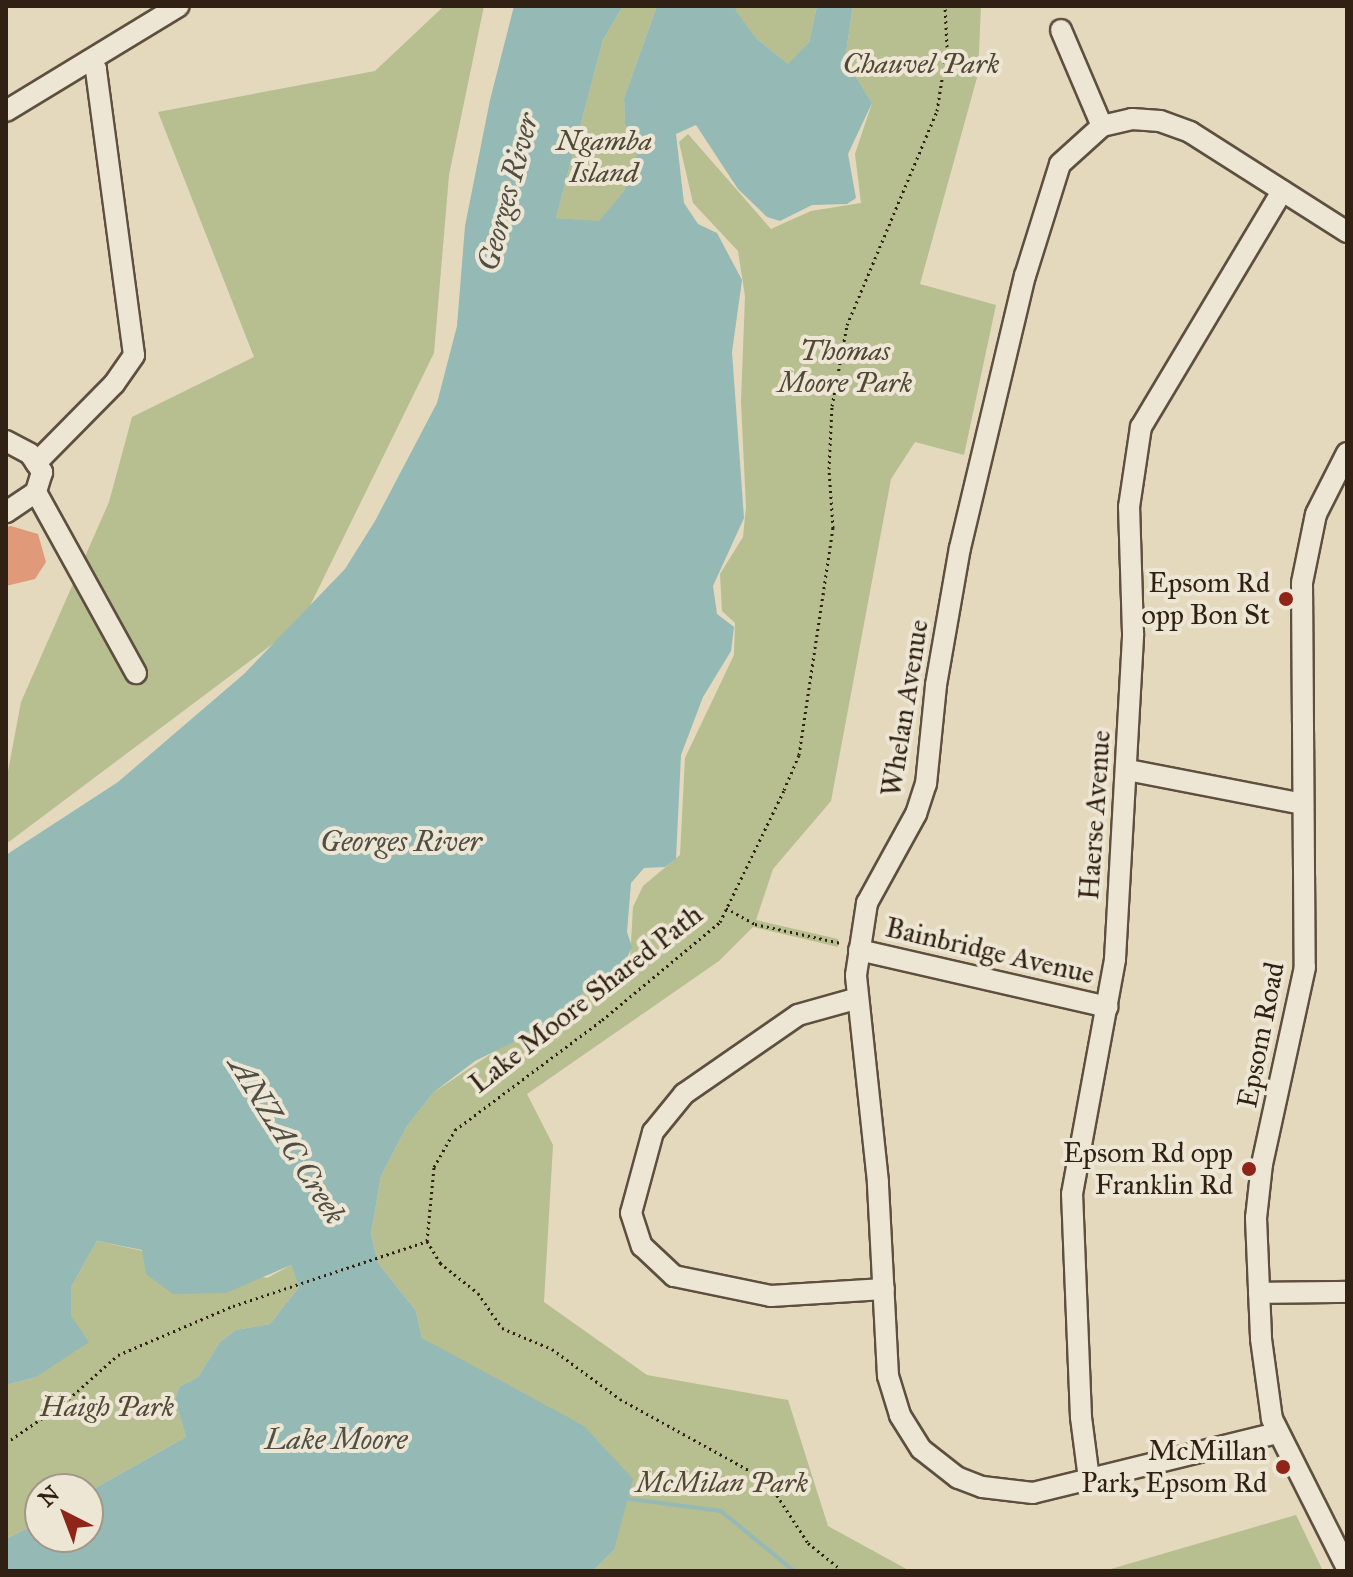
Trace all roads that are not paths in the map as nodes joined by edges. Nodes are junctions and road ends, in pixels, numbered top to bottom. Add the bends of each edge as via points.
1 (179, 6) edge
2 (1061, 30) dead end
3 (88, 62) junction
4 (6, 111) edge
5 (1102, 126) junction
6 (1282, 191) junction
7 (1347, 232) edge
8 (6, 441) edge
9 (1347, 453) edge
10 (36, 463) junction
11 (36, 492) junction
12 (6, 512) edge
13 (136, 673) dead end
14 (1128, 770) junction
15 (1303, 804) junction
16 (850, 946) junction
17 (855, 999) junction
18 (1108, 1007) junction
19 (884, 1289) junction
20 (1347, 1292) edge
21 (1259, 1293) junction
22 (1277, 1433) junction
23 (1089, 1479) junction
24 (1347, 1568) edge

1 - 3 street
2 - 5 street
3 - 4 street
3 - 10 street via 96,69 134,355 114,384
5 - 6 street, Whelan Avenue via 1132,119 1175,125
5 - 16 street, Whelan Avenue via 1072,148 1049,189 960,548 936,685 926,784
6 - 7 street, Whelan Avenue
6 - 14 street, Haerse Avenue via 1141,427 1129,507 1133,633
8 - 10 street
9 - 15 street, Epsom Road via 1316,514 1302,583
10 - 11 street via 42,472
11 - 12 street
11 - 13 street
14 - 15 street
14 - 18 street, Haerse Avenue
15 - 21 street, Epsom Road via 1305,967 1260,1180
16 - 17 street, Whelan Avenue
16 - 18 street, Bainbridge Avenue
17 - 19 street, Whelan Avenue via 878,1182
17 - 19 street via 798,1015 684,1094 653,1132 631,1213 642,1246 674,1276 771,1296
18 - 23 street, Haerse Avenue via 1072,1194 1081,1417
19 - 23 street, Whelan Avenue via 888,1376 900,1415 921,1449 958,1478 1010,1492 1033,1493
20 - 21 street
21 - 22 street, Epsom Road via 1265,1381
22 - 23 street, Whelan Avenue
22 - 24 street, Epsom Road

